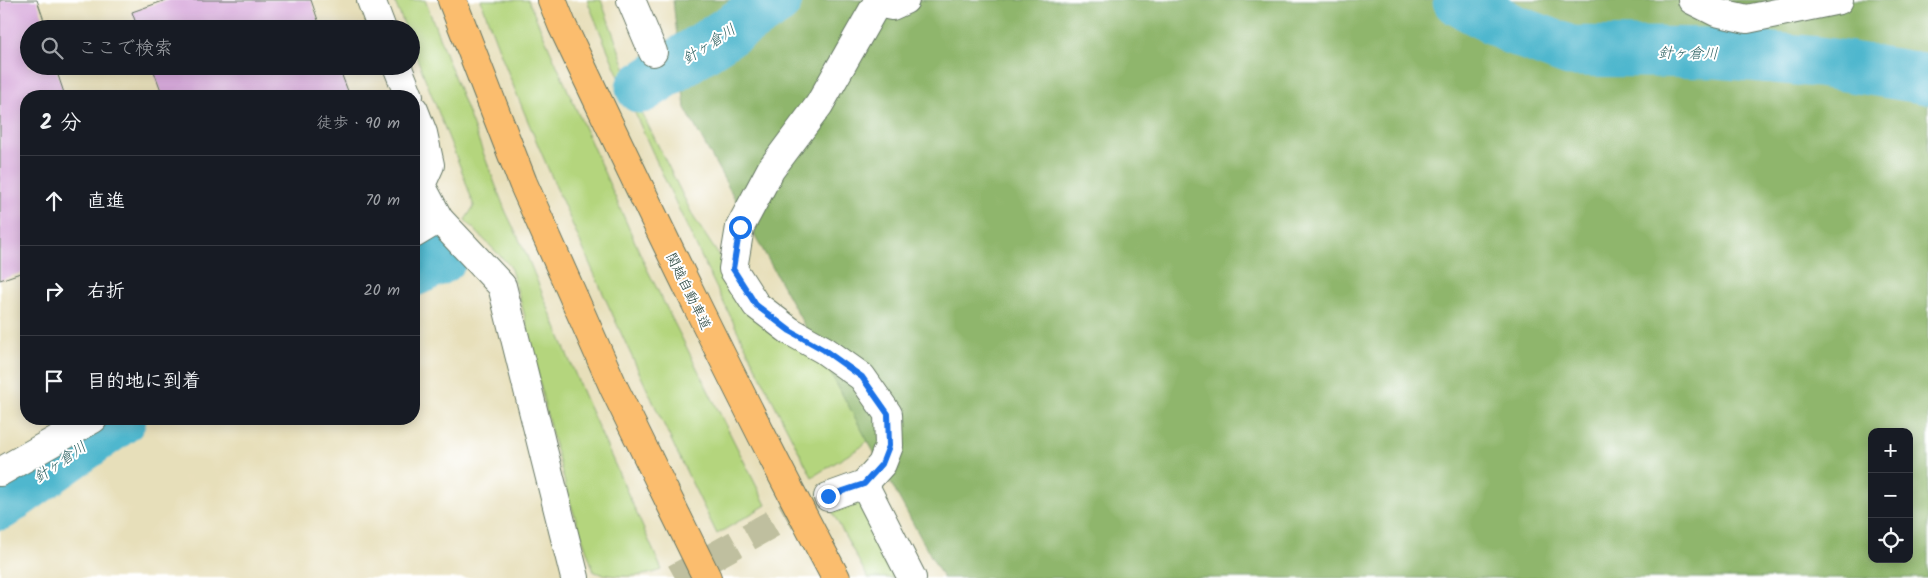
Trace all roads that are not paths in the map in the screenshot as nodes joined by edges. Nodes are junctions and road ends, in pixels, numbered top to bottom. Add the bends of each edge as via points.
1 (371, 0) edge
2 (452, 0) edge
3 (552, 0) edge
4 (630, 0) edge
5 (904, 0) edge
6 (1692, 0) edge
7 (1839, 0) edge
8 (877, 2) edge
9 (379, 20) edge
10 (653, 52) dead end
11 (400, 75) edge
12 (406, 90) edge
13 (420, 125) edge
14 (439, 219) junction
15 (420, 230) edge
16 (82, 425) edge
17 (0, 472) edge
18 (864, 484) junction
19 (828, 496) tunnel mouth
20 (575, 578) edge
21 (707, 578) edge
22 (836, 578) edge
23 (912, 578) edge

1 - 9 street
2 - 21 highway via 524,183 594,344
3 - 22 highway, 関越自動車道 via 693,299
4 - 10 street
5 - 8 street via 892,6
6 - 7 street via 1716,12 1747,19
8 - 18 street via 819,105 771,169 740,227 733,269 756,305 862,377 888,414 889,446 882,464
11 - 12 street
13 - 14 street via 430,165 421,185
14 - 15 street
14 - 20 street via 502,286
16 - 17 street
18 - 19 street
18 - 23 street

